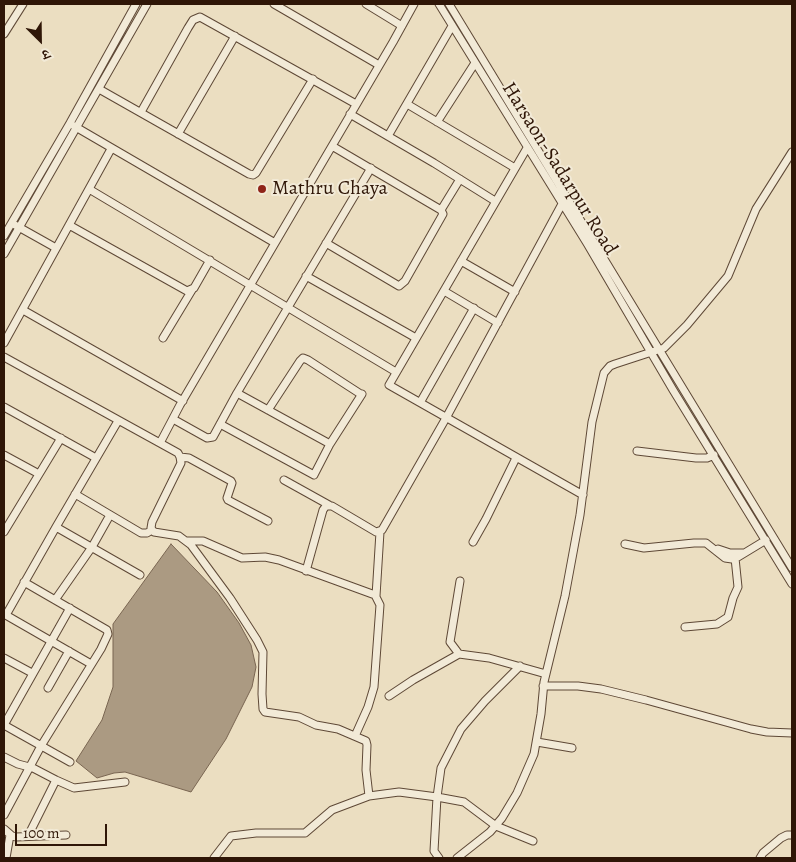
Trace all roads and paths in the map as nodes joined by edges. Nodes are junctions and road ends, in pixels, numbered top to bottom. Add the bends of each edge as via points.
1 (23, 4) edge
2 (136, 4) edge
3 (147, 4) edge
4 (274, 4) edge
5 (366, 4) edge
6 (414, 4) edge
7 (439, 4) edge
8 (449, 4) edge
9 (402, 26) junction
10 (452, 26) junction
11 (4, 34) edge
12 (235, 36) junction
13 (475, 63) junction
14 (379, 65) junction
15 (313, 79) junction
16 (99, 89) junction
17 (356, 104) junction
18 (407, 104) junction
19 (141, 112) junction
20 (350, 114) junction
21 (437, 122) junction
22 (70, 123) junction
23 (77, 128) junction
24 (178, 134) junction
25 (388, 136) junction
26 (332, 146) junction
27 (111, 148) junction
28 (527, 148) junction
29 (792, 152) edge
30 (371, 168) junction
31 (515, 168) junction
32 (460, 179) junction
33 (89, 189) junction
34 (495, 201) junction
35 (562, 204) junction
36 (441, 210) junction
37 (11, 223) junction
38 (69, 225) junction
39 (19, 227) junction
40 (4, 236) edge
41 (275, 243) junction
42 (326, 243) junction
43 (56, 248) junction
44 (4, 254) edge
45 (210, 260) junction
46 (461, 261) junction
47 (306, 276) junction
48 (251, 284) junction
49 (192, 290) junction
50 (444, 291) junction
51 (515, 292) junction
52 (288, 306) junction
53 (474, 308) junction
54 (23, 310) junction
55 (498, 323) junction
56 (163, 338) dead end
57 (416, 338) junction
58 (4, 343) edge
59 (659, 351) junction
60 (650, 353) junction
61 (4, 357) edge
62 (396, 372) junction
63 (236, 393) junction
64 (183, 401) junction
65 (421, 402) junction
66 (4, 407) edge
67 (268, 410) junction
68 (446, 418) junction
69 (173, 419) junction
70 (118, 421) junction
71 (220, 424) junction
72 (61, 438) junction
73 (160, 443) junction
74 (330, 444) junction
75 (637, 451) dead end
76 (4, 455) edge
77 (714, 455) junction
78 (180, 457) junction
79 (96, 458) junction
80 (516, 458) junction
81 (39, 474) junction
82 (284, 480) dead end
83 (75, 494) junction
84 (583, 495) junction
85 (328, 505) junction
86 (110, 515) junction
87 (6, 522) edge
88 (268, 522) dead end
89 (56, 526) junction
90 (152, 530) junction
91 (4, 532) edge
92 (380, 532) junction
93 (766, 540) junction
94 (186, 541) junction
95 (473, 542) dead end
96 (625, 544) dead end
97 (92, 547) junction
98 (713, 548) junction
99 (744, 554) junction
100 (735, 558) junction
101 (792, 568) edge
102 (306, 571) junction
103 (140, 575) dead end
104 (460, 581) dead end
105 (24, 582) junction
106 (792, 584) edge
107 (376, 596) junction
108 (55, 600) junction
109 (70, 608) junction
110 (5, 614) edge
111 (685, 627) dead end
112 (51, 640) junction
113 (69, 651) junction
114 (459, 654) junction
115 (4, 658) edge
116 (91, 664) junction
117 (520, 666) junction
118 (32, 674) junction
119 (546, 674) junction
120 (543, 686) junction
121 (48, 688) dead end
122 (389, 696) dead end
123 (4, 725) edge
124 (792, 733) edge
125 (355, 736) junction
126 (537, 742) junction
127 (40, 746) junction
128 (572, 748) dead end
129 (4, 757) edge
130 (70, 762) dead end
131 (29, 766) junction
132 (56, 780) junction
133 (125, 782) dead end
134 (369, 796) junction
135 (437, 797) junction
136 (4, 815) edge
137 (496, 826) junction
138 (4, 829) edge
139 (792, 834) edge
140 (10, 835) junction
141 (28, 836) junction
142 (66, 836) dead end
143 (533, 841) dead end
144 (6, 858) edge
145 (214, 858) edge
146 (439, 858) edge
147 (457, 858) edge
148 (760, 858) edge

1 - 11 street
2 - 22 street
3 - 16 street
4 - 14 street
5 - 9 street
6 - 9 street
7 - 10 street, Harsaon-Sadarpur Road
8 - 59 street, Harsaon-Sadarpur Road
9 - 14 street
10 - 13 street, Harsaon-Sadarpur Road
10 - 18 street
12 - 15 street
12 - 19 street via 203,18 193,20
12 - 24 street
13 - 21 street
13 - 28 street, Harsaon-Sadarpur Road
14 - 17 street
15 - 17 street
15 - 24 street via 255,174 249,174
16 - 19 street
16 - 23 street
17 - 20 street
18 - 21 street
18 - 25 street
19 - 24 street
20 - 25 street
20 - 26 street
21 - 31 street
22 - 23 street
22 - 37 street
23 - 27 street
23 - 39 street
25 - 32 street
26 - 30 street
26 - 41 street
27 - 33 street
27 - 41 street
28 - 31 street
28 - 35 street, Harsaon-Sadarpur Road
29 - 59 street via 756,209 728,276 676,338
30 - 36 street
30 - 42 street
31 - 34 street
32 - 34 street
32 - 36 street
33 - 38 street
33 - 45 street
34 - 46 street
35 - 51 street
35 - 60 street, Harsaon-Sadarpur Road
36 - 42 street via 443,216 405,282 399,286
37 - 39 street
37 - 40 street
38 - 43 street
38 - 49 street via 187,291
39 - 43 street
39 - 44 street
41 - 48 street
42 - 47 street
43 - 54 street
45 - 48 street
45 - 49 street
46 - 50 street
46 - 51 street
47 - 52 street
47 - 57 street
48 - 52 street
48 - 64 street
49 - 56 street
50 - 53 street
50 - 57 street
51 - 55 street
52 - 62 street
52 - 63 street
53 - 55 street
53 - 65 street
54 - 58 street
54 - 64 street
55 - 68 street
57 - 62 street
59 - 60 street
59 - 101 street, Harsaon-Sadarpur Road
60 - 77 street, Harsaon-Sadarpur Road
60 - 84 street via 610,366 604,372 592,422
61 - 70 street
62 - 65 street via 390,386
63 - 67 street
63 - 71 street
64 - 69 street
65 - 68 street
66 - 72 street
67 - 74 street
67 - 74 street via 300,361 303,358 308,360 360,393
68 - 80 street
68 - 92 street
69 - 71 street via 209,439
69 - 73 street
70 - 73 street
70 - 79 street
71 - 74 street via 314,475
72 - 79 street
72 - 81 street
73 - 78 street
75 - 77 street via 696,458
76 - 81 street
77 - 93 street, Harsaon-Sadarpur Road
78 - 88 street via 189,458 231,481 228,500
78 - 90 street via 181,463 152,522
79 - 83 street
80 - 84 street
80 - 95 street
81 - 87 street
82 - 85 street
83 - 86 street
83 - 89 street
84 - 119 street via 565,596
85 - 92 street
85 - 102 street via 323,510
86 - 90 street via 141,532
86 - 97 street
87 - 91 street
89 - 97 street
89 - 105 street
90 - 94 street
92 - 107 street
93 - 99 street
93 - 106 street, Harsaon-Sadarpur Road
94 - 102 street via 202,541 242,558 279,560
94 - 125 street via 230,598 261,646 264,659 263,711 299,717
96 - 98 street via 644,548 700,542
97 - 103 street
97 - 108 street
98 - 99 street
98 - 100 street via 725,558
99 - 100 street
100 - 111 street via 738,588 728,617 717,624
102 - 107 street
104 - 114 street via 450,642
105 - 108 street
105 - 110 street
107 - 125 street via 380,605 374,692
108 - 109 street
109 - 112 street
109 - 116 street via 108,632
110 - 112 street
112 - 113 street
112 - 118 street
113 - 116 street
113 - 121 street
114 - 117 street
114 - 122 street
115 - 118 street
116 - 127 street
117 - 119 street
117 - 135 street via 461,729 441,768
118 - 123 street
119 - 120 street
120 - 124 street via 601,689 751,729
120 - 126 street
123 - 127 street
125 - 134 street via 367,743
126 - 128 street
126 - 137 street via 517,793
127 - 130 street
127 - 131 street
129 - 131 street
131 - 132 street
131 - 136 street
132 - 133 street via 77,788
132 - 141 street
134 - 135 street via 399,792
134 - 145 street via 332,810 305,833 231,836
135 - 137 street via 464,802
135 - 146 street via 434,851
137 - 143 street
137 - 147 street
138 - 140 street
139 - 148 street via 781,838
140 - 141 street
140 - 144 street
141 - 142 street

